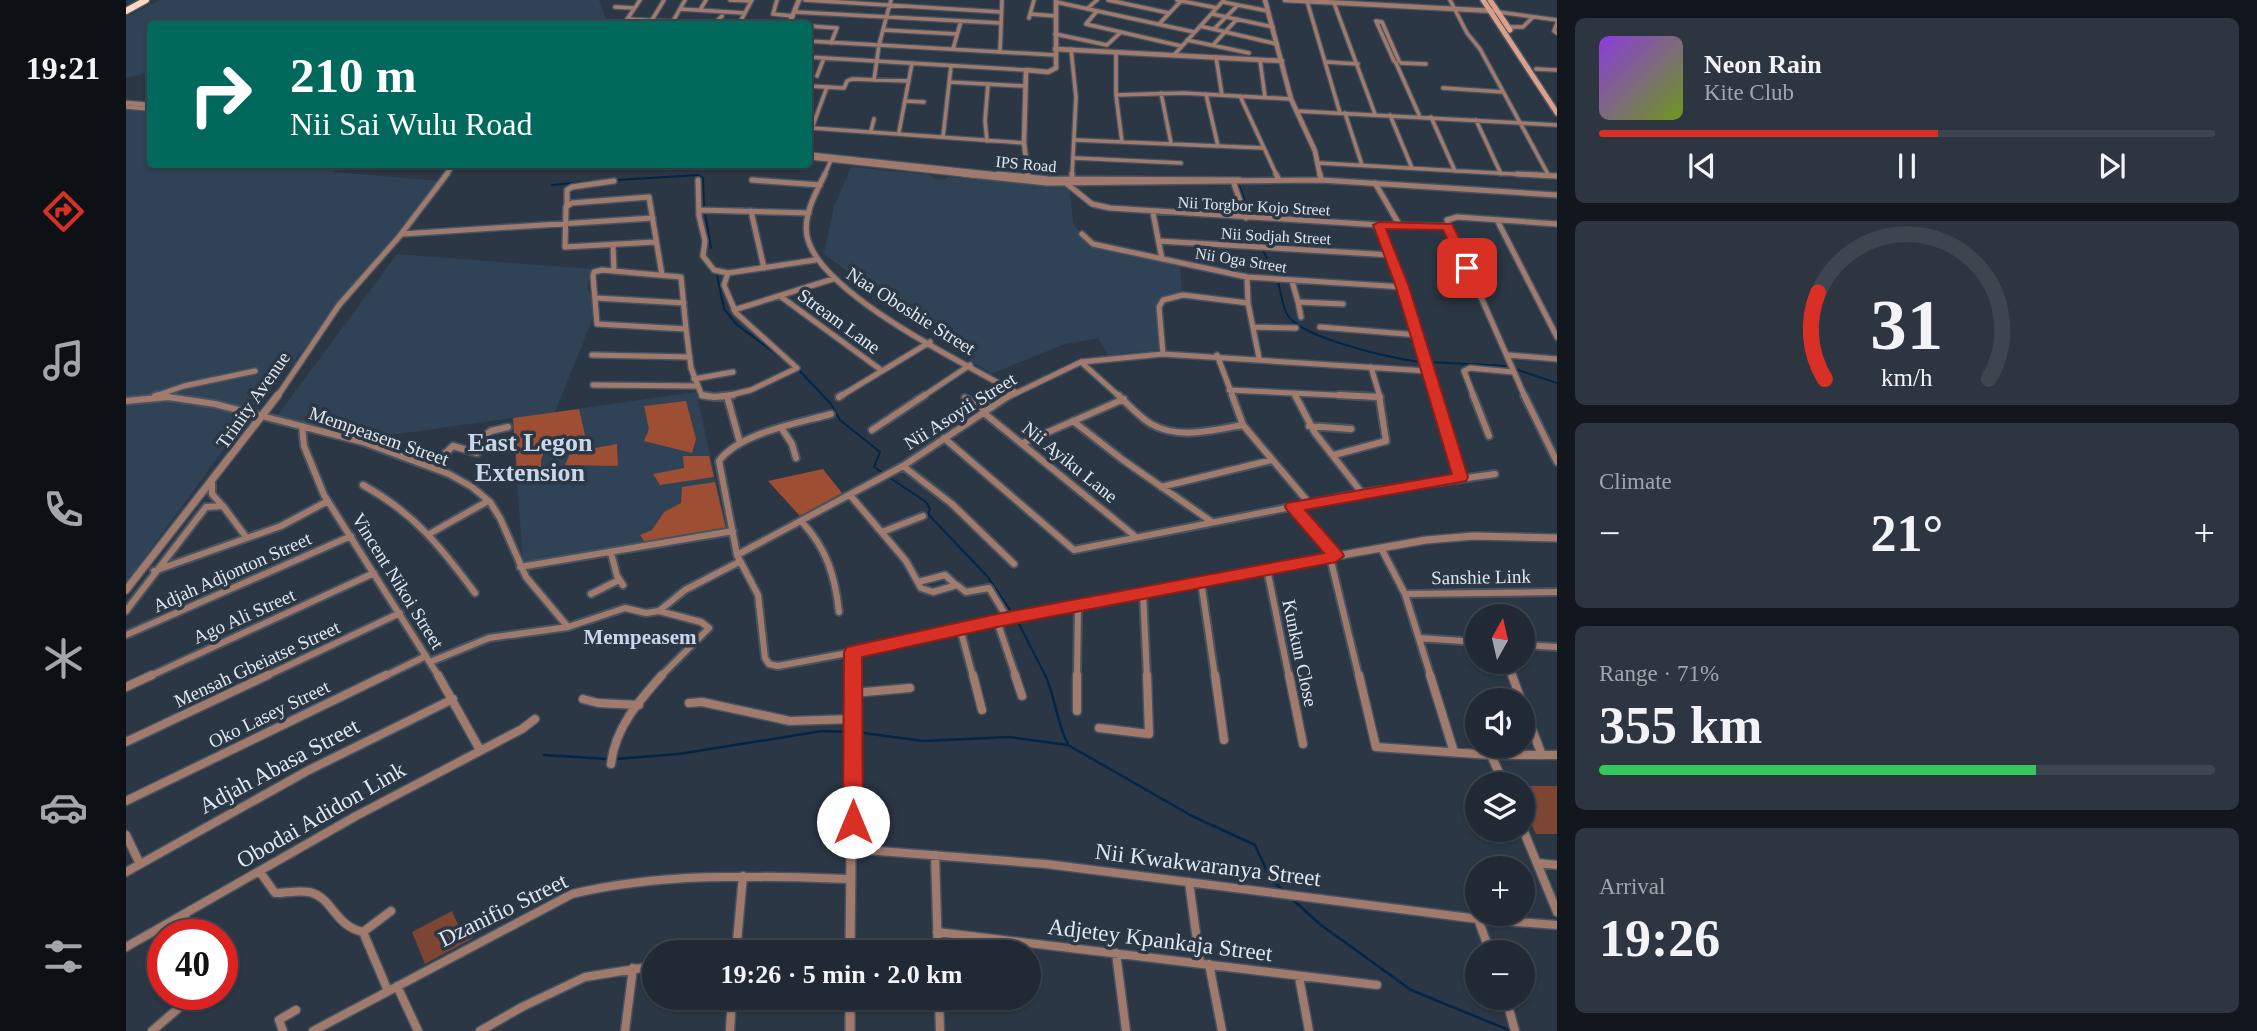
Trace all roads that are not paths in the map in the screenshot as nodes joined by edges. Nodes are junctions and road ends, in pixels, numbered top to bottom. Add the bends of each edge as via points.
1 (137, 0) edge
2 (146, 0) edge
3 (640, 0) edge
4 (663, 0) edge
5 (685, 0) edge
6 (706, 0) edge
7 (729, 0) edge
8 (777, 0) edge
9 (802, 0) edge
10 (1002, 0) edge
11 (1034, 0) edge
12 (1097, 0) edge
13 (1108, 0) edge
14 (1265, 0) edge
15 (1285, 0) edge
16 (1412, 0) edge
17 (1450, 0) edge
18 (1483, 0) edge
19 (1490, 0) edge
20 (752, 1) edge
21 (822, 1) edge
22 (858, 1) edge
23 (1056, 1) edge
24 (1179, 1) edge
25 (1224, 1) edge
26 (1307, 1) edge
27 (890, 2) edge
28 (1334, 3) junction
29 (1381, 3) edge
30 (126, 5) edge
31 (1238, 5) junction
32 (615, 7) dead end
33 (1415, 7) junction
34 (634, 8) junction
35 (1217, 8) junction
36 (680, 9) junction
37 (1087, 9) junction
38 (1454, 9) junction
39 (701, 10) junction
40 (1268, 10) junction
41 (1489, 10) junction
42 (126, 11) edge
43 (1097, 11) junction
44 (1001, 12) junction
45 (1498, 12) junction
46 (745, 13) junction
47 (1169, 13) junction
48 (1557, 13) edge
49 (722, 14) junction
50 (794, 14) junction
51 (1212, 14) junction
52 (1056, 16) junction
53 (887, 17) junction
54 (1227, 17) junction
55 (1533, 17) junction
56 (1546, 18) junction
57 (627, 19) joint
58 (1237, 19) junction
59 (652, 20) junction
60 (659, 21) edge
61 (673, 21) edge
62 (716, 21) edge
63 (741, 21) edge
64 (791, 21) edge
65 (961, 21) junction
66 (1557, 22) edge
67 (1000, 23) junction
68 (1158, 24) junction
69 (812, 26) edge
70 (1200, 26) junction
71 (1273, 27) junction
72 (1508, 27) junction
73 (1214, 29) junction
74 (883, 30) junction
75 (1194, 32) junction
76 (1225, 32) junction
77 (1120, 33) junction
78 (1557, 33) edge
79 (957, 34) junction
80 (1055, 34) junction
81 (1246, 36) junction
82 (1187, 40) junction
83 (812, 41) edge
84 (831, 43) junction
85 (1278, 44) junction
86 (879, 45) junction
87 (1024, 45) dead end
88 (1107, 45) junction
89 (1213, 45) junction
90 (1181, 46) junction
91 (953, 49) junction
92 (1071, 50) junction
93 (1235, 50) junction
94 (1104, 51) junction
95 (1000, 52) junction
96 (1055, 52) junction
97 (1116, 52) junction
98 (1023, 53) junction
99 (1250, 53) dead end
100 (1174, 55) junction
101 (812, 57) edge
102 (1216, 57) junction
103 (824, 58) junction
104 (1260, 60) junction
105 (877, 61) junction
106 (1282, 61) junction
107 (1326, 62) junction
108 (1398, 62) junction
109 (912, 63) junction
110 (1358, 64) junction
111 (1426, 64) dead end
112 (951, 66) junction
113 (1536, 69) junction
114 (1026, 70) junction
115 (1557, 70) edge
116 (817, 76) dead end
117 (874, 80) junction
118 (909, 81) junction
119 (950, 82) junction
120 (988, 84) junction
121 (812, 86) edge
122 (1025, 86) junction
123 (827, 87) junction
124 (1443, 88) dead end
125 (1503, 92) junction
126 (1161, 93) junction
127 (1116, 94) junction
128 (1206, 94) junction
129 (1222, 95) junction
130 (1241, 96) junction
131 (1265, 97) junction
132 (1291, 99) junction
133 (905, 100) junction
134 (925, 102) dead end
135 (1557, 102) edge
136 (126, 105) edge
137 (147, 107) edge
138 (1296, 111) junction
139 (1342, 113) junction
140 (1557, 113) edge
141 (1375, 114) junction
142 (1390, 115) junction
143 (1420, 117) junction
144 (1431, 117) junction
145 (874, 119) dead end
146 (1475, 120) junction
147 (1521, 122) junction
148 (1557, 125) edge
149 (812, 128) joint
150 (871, 131) junction
151 (899, 132) junction
152 (943, 137) junction
153 (1076, 140) junction
154 (988, 141) junction
155 (1122, 142) junction
156 (1024, 144) junction
157 (1171, 144) junction
158 (1218, 146) junction
159 (1265, 148) junction
160 (812, 155) edge
161 (812, 156) edge
162 (1075, 158) junction
163 (831, 160) junction
164 (1181, 163) dead end
165 (1319, 163) junction
166 (1362, 166) junction
167 (451, 168) edge
168 (457, 168) edge
169 (1412, 168) junction
170 (1455, 171) junction
171 (1501, 174) junction
172 (1549, 176) junction
173 (1557, 176) edge
174 (1029, 179) junction
175 (698, 180) dead end
176 (752, 180) dead end
177 (1242, 180) junction
178 (1279, 180) junction
179 (1321, 180) junction
180 (614, 181) dead end
181 (1233, 181) junction
182 (1070, 182) junction
183 (1375, 183) junction
184 (820, 185) junction
185 (1557, 195) edge
186 (567, 205) junction
187 (699, 210) junction
188 (751, 211) junction
189 (809, 213) junction
190 (1153, 213) junction
191 (653, 218) junction
192 (1246, 218) junction
193 (1497, 220) junction
194 (567, 223) junction
195 (1557, 224) edge
196 (1379, 225) junction
197 (1400, 226) junction
198 (1447, 226) junction
199 (404, 231) junction
200 (1082, 234) dead end
201 (1159, 241) junction
202 (656, 242) junction
203 (613, 245) junction
204 (1391, 255) junction
205 (1162, 259) junction
206 (816, 260) junction
207 (764, 268) junction
208 (614, 271) junction
209 (728, 273) junction
210 (662, 275) junction
211 (1247, 277) junction
212 (833, 279) junction
213 (1293, 281) junction
214 (1403, 287) junction
215 (780, 296) junction
216 (596, 298) junction
217 (1298, 302) junction
218 (684, 303) junction
219 (1248, 303) junction
220 (1343, 304) dead end
221 (734, 310) junction
222 (1301, 317) dead end
223 (1253, 327) junction
224 (1320, 327) dead end
225 (1296, 328) dead end
226 (687, 329) junction
227 (1418, 335) junction
228 (1557, 337) edge
229 (930, 342) junction
230 (1163, 354) junction
231 (592, 355) dead end
232 (1217, 355) junction
233 (1508, 355) junction
234 (690, 357) junction
235 (1259, 358) junction
236 (1557, 359) edge
237 (1081, 362) junction
238 (970, 365) junction
239 (1371, 367) junction
240 (881, 370) junction
241 (256, 371) dead end
242 (1427, 371) junction
243 (733, 372) dead end
244 (1513, 372) junction
245 (694, 379) junction
246 (593, 385) dead end
247 (697, 386) junction
248 (1229, 390) junction
249 (1015, 392) junction
250 (1294, 393) junction
251 (727, 396) junction
252 (153, 397) junction
253 (839, 397) dead end
254 (1380, 397) junction
255 (965, 398) dead end
256 (1124, 399) junction
257 (126, 401) edge
258 (985, 412) junction
259 (831, 414) dead end
260 (264, 416) junction
261 (1073, 421) junction
262 (1243, 425) junction
263 (302, 426) junction
264 (508, 426) dead end
265 (1309, 426) junction
266 (782, 429) junction
267 (1351, 429) dead end
268 (872, 430) dead end
269 (1489, 436) dead end
270 (944, 438) junction
271 (740, 443) junction
272 (1023, 443) junction
273 (1334, 455) junction
274 (796, 458) dead end
275 (1272, 460) junction
276 (1557, 462) edge
277 (903, 466) junction
278 (431, 467) junction
279 (1495, 474) dead end
280 (1461, 477) junction
281 (212, 484) junction
282 (363, 485) dead end
283 (1161, 487) junction
284 (1362, 493) junction
285 (212, 494) junction
286 (850, 495) junction
287 (328, 501) junction
288 (488, 501) junction
289 (1309, 503) junction
290 (209, 505) junction
291 (223, 506) junction
292 (1293, 507) junction
293 (923, 516) dead end
294 (802, 522) junction
295 (1212, 522) junction
296 (733, 531) junction
297 (881, 532) junction
298 (431, 533) junction
299 (351, 536) junction
300 (246, 537) junction
301 (1136, 537) junction
302 (1557, 538) edge
303 (1381, 548) junction
304 (611, 553) junction
305 (1333, 557) junction
306 (738, 558) junction
307 (1014, 564) dead end
308 (520, 567) junction
309 (1267, 569) junction
310 (155, 571) junction
311 (374, 573) junction
312 (1201, 581) junction
313 (918, 582) junction
314 (956, 585) junction
315 (126, 590) edge
316 (1557, 592) edge
317 (475, 593) dead end
318 (1143, 593) junction
319 (591, 594) dead end
320 (1405, 594) junction
321 (1078, 606) junction
322 (126, 611) edge
323 (659, 611) junction
324 (839, 612) dead end
325 (400, 613) junction
326 (1008, 619) junction
327 (997, 621) junction
328 (568, 627) junction
329 (960, 628) junction
330 (126, 635) edge
331 (1419, 638) junction
332 (1465, 641) edge
333 (1535, 646) edge
334 (1557, 647) edge
335 (853, 652) junction
336 (428, 659) junction
337 (126, 687) edge
338 (910, 688) dead end
339 (853, 693) junction
340 (1022, 696) dead end
341 (453, 699) junction
342 (583, 699) dead end
343 (689, 703) dead end
344 (639, 705) junction
345 (982, 710) dead end
346 (1077, 711) dead end
347 (535, 719) dead end
348 (853, 720) junction
349 (1099, 728) dead end
350 (1535, 736) edge
351 (1224, 740) dead end
352 (126, 742) edge
353 (1303, 744) dead end
354 (480, 750) junction
355 (1454, 752) junction
356 (1465, 753) edge
357 (1535, 755) edge
358 (1542, 755) junction
359 (1557, 755) edge
360 (611, 759) dead end
361 (126, 801) edge
362 (126, 835) edge
363 (1529, 842) edge
364 (853, 849) junction
365 (935, 855) junction
366 (1538, 863) junction
367 (140, 864) junction
368 (1557, 865) edge
369 (126, 872) edge
370 (260, 872) junction
371 (743, 876) junction
372 (851, 879) junction
373 (1189, 882) junction
374 (391, 911) dead end
375 (1557, 912) edge
376 (184, 915) junction
377 (1465, 917) edge
378 (186, 919) edge
379 (1535, 923) edge
380 (1557, 925) edge
381 (363, 932) junction
382 (937, 932) junction
383 (737, 940) edge
384 (850, 940) edge
385 (937, 940) edge
386 (126, 947) edge
387 (1115, 953) junction
388 (1204, 963) junction
389 (642, 967) edge
390 (633, 968) junction
391 (1299, 977) junction
392 (1377, 985) dead end
393 (397, 986) junction
394 (388, 991) junction
395 (176, 1010) edge
396 (296, 1010) dead end
397 (731, 1010) edge
398 (850, 1010) edge
399 (939, 1010) edge
400 (1509, 1010) edge
401 (1515, 1030) edge
402 (152, 1031) edge
403 (283, 1031) edge
404 (313, 1031) edge
405 (418, 1031) edge
406 (480, 1031) edge
407 (625, 1031) edge
408 (730, 1031) edge
409 (850, 1031) edge
410 (940, 1031) edge
411 (1126, 1031) edge
412 (1222, 1031) edge
413 (1309, 1031) edge

1 - 30 highway
2 - 42 highway
3 - 34 street
4 - 59 street
5 - 36 street
6 - 39 street
7 - 20 street
7 - 49 street
8 - 50 street via 773,14
9 - 21 street
9 - 50 street
10 - 44 street
11 - 52 street via 1030,16
12 - 37 street
13 - 47 street
14 - 40 street
15 - 26 street
16 - 33 street
17 - 38 street
18 - 41 main road
19 - 45 main road
20 - 46 street
21 - 22 street
22 - 27 street
23 - 37 street
23 - 52 street
24 - 35 street
24 - 47 street
25 - 31 street
25 - 35 street
26 - 28 street
26 - 107 street
27 - 44 street
27 - 53 street
28 - 29 street
28 - 110 street
29 - 33 street
31 - 40 street
31 - 54 street
32 - 34 street
33 - 38 street
34 - 57 street
35 - 51 street
36 - 39 street
36 - 61 street
37 - 43 street
38 - 41 street
38 - 125 street
39 - 49 street
40 - 71 street
41 - 45 street
41 - 140 main road
43 - 68 street
43 - 77 street via 1086,24
44 - 67 street
45 - 55 street
45 - 72 main road
46 - 49 street
46 - 63 street
47 - 68 street
48 - 56 street
49 - 62 street
50 - 53 street
50 - 64 street
51 - 54 street
51 - 70 street
52 - 80 street
53 - 65 street
53 - 74 street
54 - 58 street
54 - 73 street
55 - 56 street
55 - 72 street via 1525,27
56 - 66 street
57 - 59 street
58 - 71 street
58 - 76 street
59 - 60 street
65 - 67 street
65 - 79 street
66 - 78 street
67 - 95 street
68 - 75 street
69 - 84 street via 837,28
70 - 73 street
70 - 75 street
71 - 85 street
72 - 113 main road
73 - 76 street
74 - 79 street
74 - 86 street
75 - 82 street
76 - 81 street
76 - 89 street
77 - 88 street
77 - 90 street
79 - 91 street
80 - 88 street
80 - 96 street
81 - 85 street
81 - 93 street
82 - 89 street
82 - 90 street
83 - 84 street
84 - 86 street
85 - 106 street
86 - 91 street
86 - 105 street
87 - 98 street
88 - 94 street
89 - 93 street
90 - 100 street
91 - 95 street
92 - 94 street
92 - 96 street
92 - 153 street
93 - 99 street
94 - 97 street
95 - 98 street
96 - 98 street
96 - 114 street via 1052,70
97 - 100 street
97 - 127 street
100 - 102 street
101 - 103 street
102 - 104 street
102 - 129 street
103 - 105 street
103 - 116 street
104 - 106 street
104 - 131 street
105 - 109 street
105 - 117 street
106 - 132 street
107 - 110 street
107 - 139 street
108 - 108 street via 1382,22 1376,21
108 - 111 street
108 - 143 street
109 - 112 street
109 - 118 street
110 - 141 street
112 - 114 street
112 - 119 street
113 - 115 street
113 - 135 main road
114 - 122 street
117 - 118 street
117 - 123 street via 852,79 844,88
118 - 133 street
119 - 120 street
119 - 152 street
120 - 122 street
120 - 154 street
121 - 123 street
122 - 156 street
123 - 149 street
124 - 125 street
125 - 147 street
126 - 127 street
126 - 128 street
126 - 157 street
127 - 155 street
128 - 129 street
128 - 158 street
129 - 130 street
130 - 131 street
130 - 159 street
131 - 132 street
132 - 138 street
133 - 134 street
133 - 151 street
136 - 137 street
138 - 139 street
138 - 165 street
139 - 141 street
139 - 166 street
141 - 142 street
142 - 143 street
142 - 169 street
143 - 144 street
144 - 146 street
144 - 170 street
145 - 150 street
146 - 147 street
146 - 171 street
147 - 148 street
147 - 172 street
149 - 150 street
150 - 151 street
151 - 152 street
152 - 154 street
153 - 155 street
153 - 162 street
154 - 156 street
155 - 157 street
156 - 174 street
157 - 158 street
158 - 159 street
159 - 178 street
160 - 174 street, IPS Road
161 - 163 street, IPS Road
162 - 164 street
162 - 182 street
163 - 174 street, IPS Road
163 - 184 street, Naa Oboshie Street
165 - 166 street
165 - 179 street
166 - 169 street
167 - 199 street, Trinity Avenue
168 - 199 street, Trinity Avenue
169 - 170 street
170 - 171 street
171 - 172 street
172 - 173 street
174 - 182 street, IPS Road
175 - 187 street
176 - 184 street
177 - 178 street, IPS Road
177 - 181 street, IPS Road
177 - 182 street, IPS Road
178 - 179 street, IPS Road
179 - 183 street, IPS Road
180 - 186 street via 566,190
181 - 182 street, IPS Road
181 - 192 street
182 - 190 street, Nii Torgbor Kojo Street via 1098,206
183 - 185 street, IPS Road
183 - 197 street
184 - 189 street, Naa Oboshie Street
186 - 191 street via 649,197
186 - 194 street
187 - 188 street
187 - 209 street via 703,256 714,270
188 - 189 street
188 - 207 street
189 - 206 street, Naa Oboshie Street via 807,239
190 - 192 street, Nii Torgbor Kojo Street
190 - 201 street
191 - 194 street
191 - 202 street
192 - 196 street, Nii Torgbor Kojo Street
193 - 195 street
193 - 198 street, Nii Torgbor Kojo Street via 1452,218
193 - 228 street
194 - 199 street
194 - 203 street via 565,247
196 - 197 street, Nii Torgbor Kojo Street
196 - 204 street
197 - 198 street, Nii Torgbor Kojo Street
198 - 233 street
199 - 260 street, Trinity Avenue via 339,305
200 - 205 street, Nii Oga Street via 1093,244
201 - 204 street, Nii Sodjah Street
201 - 205 street
202 - 203 street
202 - 210 street
203 - 208 street
204 - 214 street
205 - 211 street, Nii Oga Street
206 - 207 street
206 - 212 street, Naa Oboshie Street
207 - 209 street
208 - 210 street
208 - 216 street via 594,272
209 - 221 street via 724,285
210 - 218 street via 681,277
211 - 213 street, Nii Oga Street
211 - 219 street
212 - 215 street
212 - 229 street, Naa Oboshie Street
213 - 214 street, Nii Oga Street
213 - 217 street
214 - 227 street
215 - 221 street
215 - 240 street, Stream Lane
216 - 218 street
216 - 226 street via 595,322 600,326
217 - 220 street
217 - 222 street
218 - 226 street
219 - 223 street
219 - 230 street via 1183,295 1163,300 1159,306
221 - 251 street via 795,369
223 - 225 street
223 - 235 street
224 - 227 street
226 - 234 street
227 - 242 street
229 - 238 street, Naa Oboshie Street
229 - 240 street
230 - 232 street, Nii Asoyii Street
230 - 237 street, Nii Asoyii Street
231 - 234 street
232 - 235 street, Nii Asoyii Street
232 - 248 street
233 - 236 street
233 - 244 street
234 - 245 street
235 - 239 street, Nii Asoyii Street
237 - 249 street, Nii Asoyii Street
237 - 256 street
238 - 249 street, Naa Oboshie Street
238 - 268 street
239 - 242 street, Nii Asoyii Street
239 - 254 street
240 - 253 street
241 - 252 street
242 - 280 street
243 - 245 street
244 - 269 street via 1464,371
244 - 276 street
245 - 247 street
246 - 247 street
247 - 251 street via 702,397
248 - 250 street
248 - 262 street
249 - 258 street, Nii Asoyii Street
250 - 254 street
250 - 265 street
251 - 271 street
252 - 257 street
252 - 260 street, Mempeasem Street via 240,408
254 - 273 street via 1387,441
255 - 258 street, Nii Ayiku Lane
256 - 261 street
256 - 262 street via 1149,423 1176,434
258 - 270 street, Nii Asoyii Street
258 - 272 street, Nii Ayiku Lane
259 - 266 street
260 - 263 street, Mempeasem Street
260 - 281 street, Trinity Avenue
261 - 272 street
261 - 283 street
262 - 275 street
263 - 278 street, Mempeasem Street
263 - 287 street, Vincent Nikoi Street via 301,444
264 - 278 street via 481,438 486,445 477,453 453,446
265 - 267 street
265 - 273 street
266 - 271 street
266 - 274 street
270 - 277 street, Nii Asoyii Street
270 - 301 street via 1074,550
271 - 296 street via 719,461
272 - 301 street, Nii Ayiku Lane
273 - 284 street
275 - 283 street
275 - 289 street
277 - 286 street, Nii Asoyii Street
277 - 307 street via 952,504
278 - 288 street, Mempeasem Street
279 - 280 street
280 - 284 street
281 - 285 street
281 - 315 street, Trinity Avenue
282 - 298 street via 404,508
283 - 295 street
284 - 289 street
285 - 290 street
285 - 291 street
286 - 294 street, Nii Asoyii Street
286 - 297 street
287 - 299 street, Vincent Nikoi Street
287 - 300 street via 281,526
288 - 298 street
288 - 308 street, Mempeasem Street via 500,516
289 - 292 street
290 - 291 street
290 - 310 street
291 - 300 street
292 - 295 street
292 - 305 street
293 - 297 street
294 - 306 street, Nii Asoyii Street
294 - 324 street via 829,557
295 - 301 street
296 - 304 street
296 - 306 street
297 - 313 street
298 - 317 street
299 - 311 street, Vincent Nikoi Street
299 - 330 street, Adjah Adjonton Street
300 - 310 street
302 - 303 street via 1451,537
303 - 305 street
303 - 320 street
304 - 308 street
304 - 319 street via 621,582
305 - 309 street
305 - 355 street via 1376,747
306 - 323 street, Nii Asoyii Street
306 - 335 street via 758,595 769,664
308 - 328 street, Mempeasem Street via 533,589
309 - 312 street
309 - 353 street, Kunkun Close
310 - 322 street
311 - 325 street, Vincent Nikoi Street
311 - 337 street, Ago Ali Street
312 - 318 street
312 - 351 street
313 - 314 street via 945,575
313 - 314 street via 933,592
314 - 326 street via 966,592 989,588
316 - 320 street, Sanshie Link
318 - 321 street
318 - 349 street via 1149,734
320 - 331 street
321 - 326 street
321 - 346 street
323 - 328 street, Oko Lasey Street via 625,608
323 - 344 street, Oko Lasey Street via 709,628 679,655
325 - 336 street, Vincent Nikoi Street
325 - 352 street, Mensah Gbeiatse Street
326 - 327 street
327 - 329 street
327 - 340 street
328 - 336 street, Oko Lasey Street via 489,638
329 - 335 street
329 - 345 street
331 - 332 street
331 - 355 street
333 - 334 street
335 - 339 street
336 - 341 street, Vincent Nikoi Street
336 - 361 street, Oko Lasey Street
338 - 339 street
339 - 348 street
341 - 354 street, Vincent Nikoi Street
341 - 367 street, Adjah Abasa Street via 309,770
342 - 344 street
343 - 348 street via 790,721
344 - 360 street via 615,739
347 - 354 street, Obodai Adidon Link
348 - 364 street
350 - 358 street
354 - 370 street, Obodai Adidon Link
355 - 356 street
357 - 358 street
358 - 359 street
362 - 367 street
363 - 366 street
364 - 365 street, Nii Kwakwaranya Street
364 - 372 street
365 - 373 street, Nii Kwakwaranya Street
365 - 382 street
366 - 368 street
366 - 375 street
367 - 369 street, Adjah Abasa Street
370 - 376 street, Obodai Adidon Link
370 - 381 street via 275,893 318,894 345,927
371 - 372 street, Dzanifio Street
371 - 383 street
371 - 393 street, Dzanifio Street via 635,881 572,894
372 - 384 street
373 - 377 street, Nii Kwakwaranya Street
373 - 388 street
374 - 381 street
376 - 378 street
376 - 386 street, Obodai Adidon Link
379 - 380 street, Nii Kwakwaranya Street
381 - 394 street
382 - 385 street
382 - 387 street, Adjetey Kpankaja Street
387 - 388 street, Adjetey Kpankaja Street
387 - 411 street
388 - 391 street, Adjetey Kpankaja Street
388 - 412 street
389 - 390 street
390 - 406 street via 585,977
390 - 407 street
391 - 392 street, Adjetey Kpankaja Street
391 - 413 street
393 - 394 street, Dzanifio Street
393 - 405 street
394 - 404 street, Dzanifio Street
395 - 402 street
396 - 403 street via 279,1020
397 - 408 street
398 - 409 street
399 - 410 street
400 - 401 street

